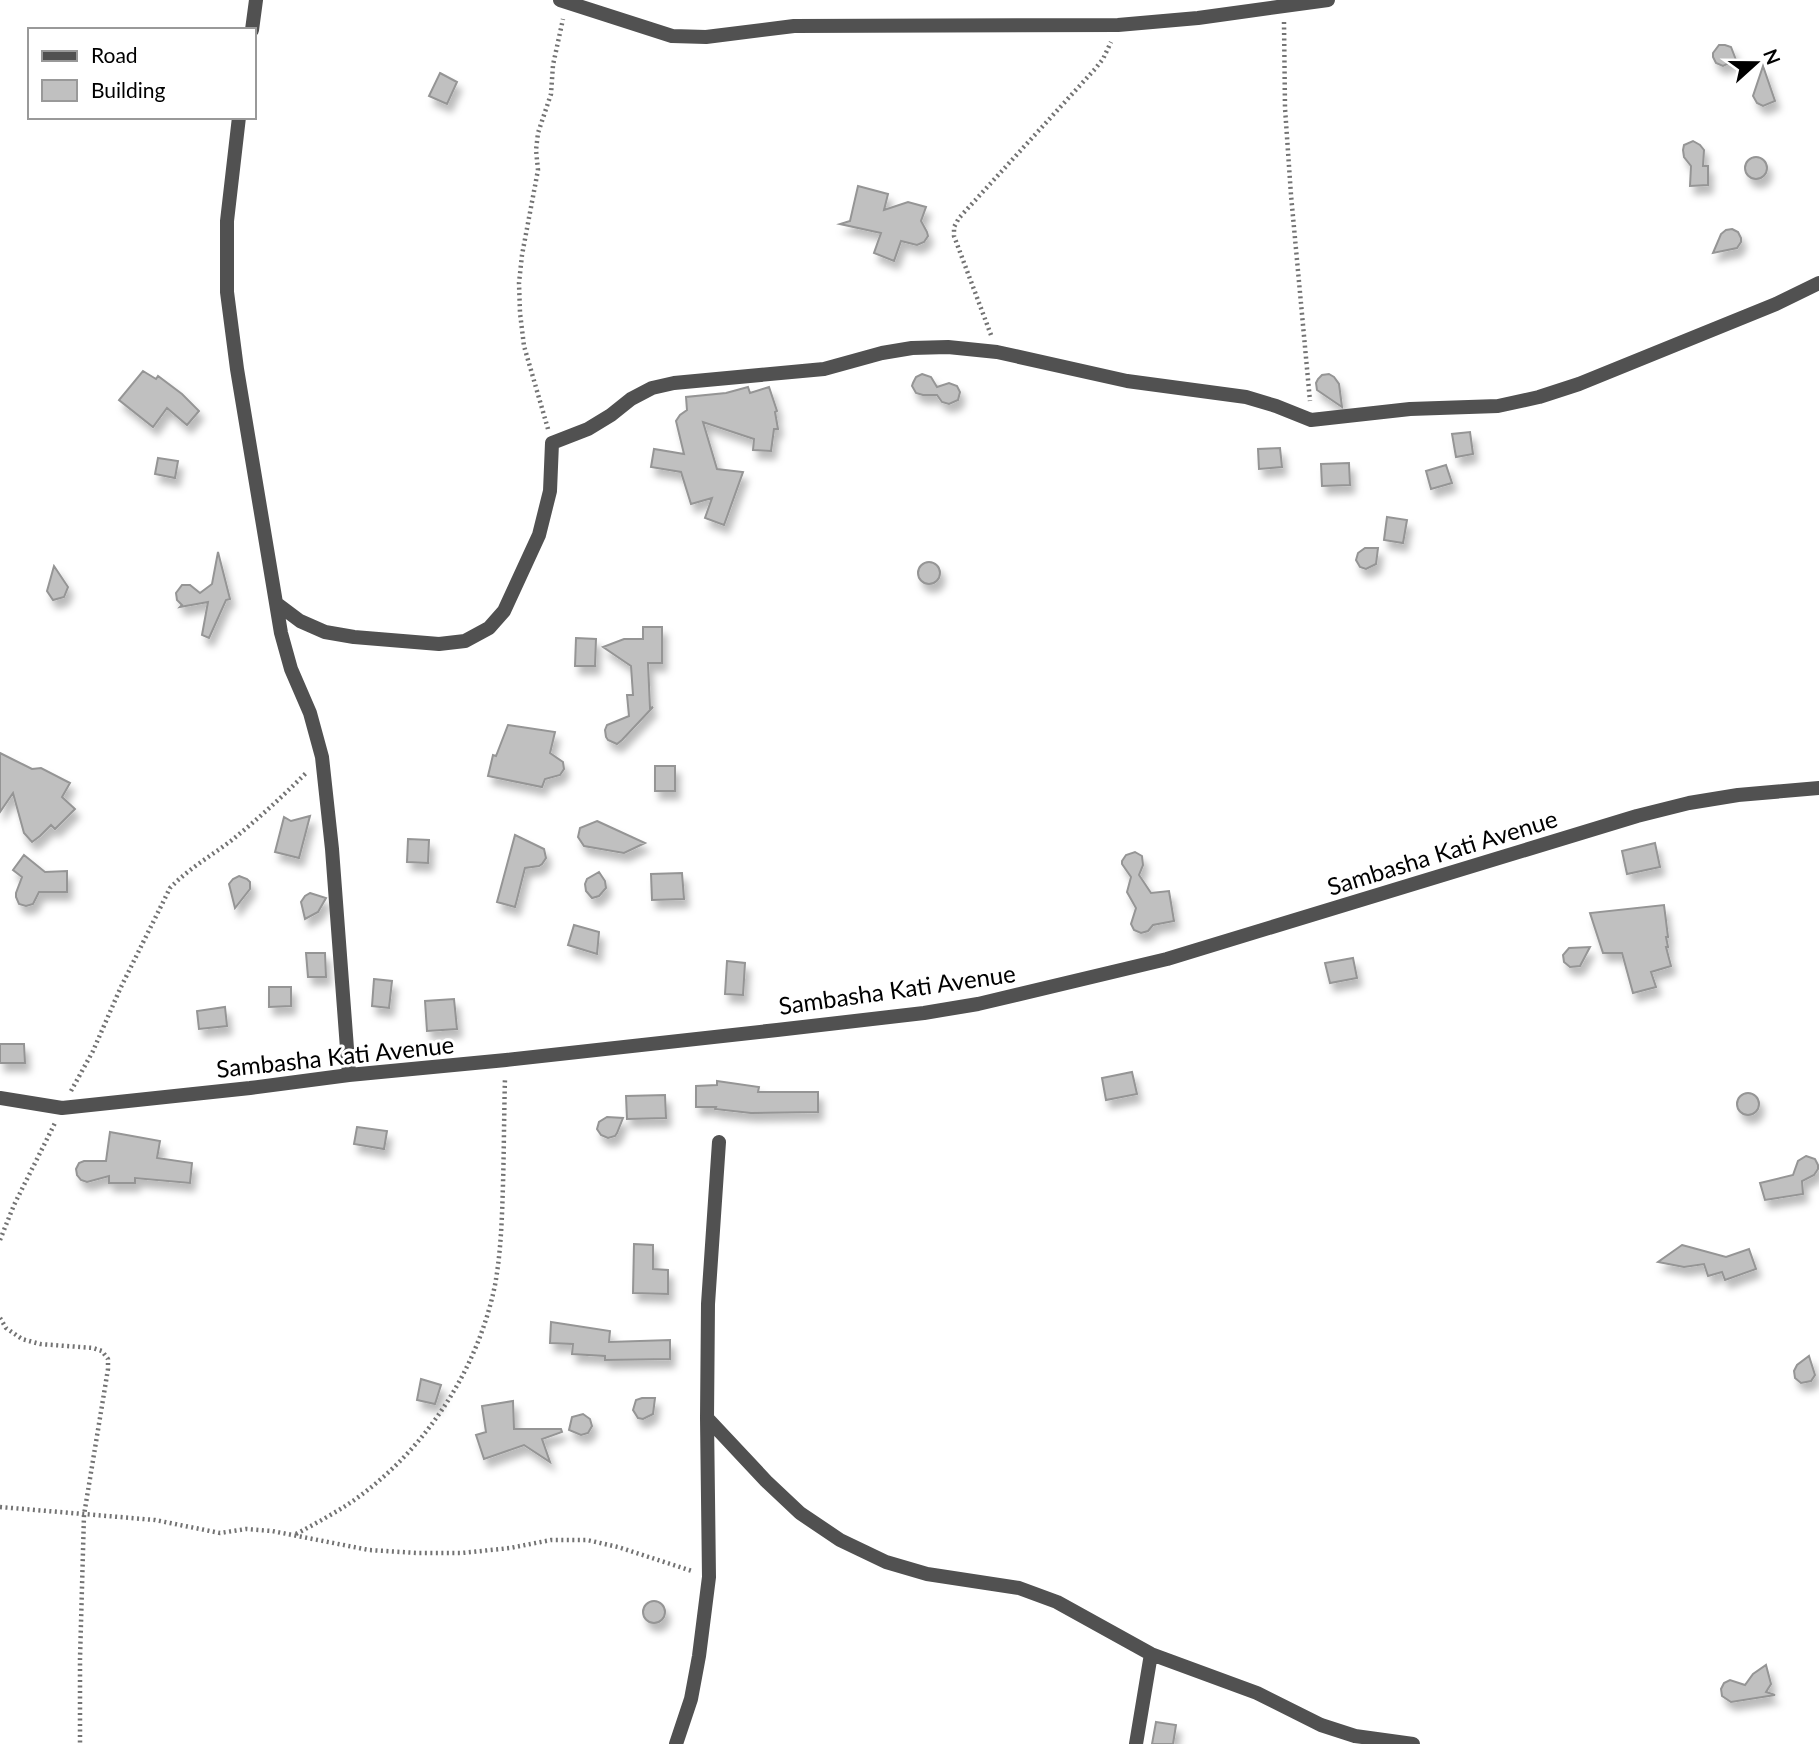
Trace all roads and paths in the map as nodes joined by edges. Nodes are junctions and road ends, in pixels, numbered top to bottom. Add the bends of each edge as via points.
1 (256, 0) edge
2 (1328, 0) edge
3 (564, 1) edge
4 (1284, 7) junction
5 (1118, 25) junction
6 (251, 28) edge
7 (239, 119) edge
8 (1819, 283) edge
9 (997, 352) junction
10 (1311, 420) junction
11 (552, 443) junction
12 (276, 603) junction
13 (322, 757) junction
14 (1819, 788) edge
15 (506, 1060) junction
16 (349, 1075) junction
17 (0, 1098) edge
18 (62, 1108) junction
19 (719, 1142) dead end
20 (0, 1240) edge
21 (0, 1318) edge
22 (707, 1418) junction
23 (0, 1507) edge
24 (84, 1515) junction
25 (296, 1534) junction
26 (709, 1577) junction
27 (1151, 1654) junction
28 (80, 1744) edge
29 (676, 1744) edge
30 (1136, 1744) edge
31 (1413, 1744) edge

1 - 6 street
2 - 4 street
3 - 5 street via 672,36 695,37 794,26
3 - 11 path via 551,94 538,134 538,170 519,283 524,346
4 - 5 street
4 - 10 path via 1285,108
5 - 9 path via 1095,69 954,227
7 - 12 street via 227,221 227,292
8 - 10 street via 1539,397 1498,405
9 - 10 street via 1127,381 1246,397
9 - 11 street via 912,348 824,369 674,383 652,388 588,429
11 - 12 street via 550,491 540,535 504,611 489,628 465,641 439,643 354,637 325,632
12 - 13 street via 291,669
13 - 16 street
13 - 18 path via 272,807 170,888
14 - 15 street, Sambasha Kati Avenue via 1738,795 1637,816 1167,959 978,1004
15 - 16 street, Sambasha Kati Avenue
15 - 25 path via 500,1245 495,1286 470,1360 435,1420 393,1468 348,1504
16 - 18 street, Sambasha Kati Avenue
17 - 18 street, Sambasha Kati Avenue
18 - 20 path
19 - 22 street via 708,1304
21 - 24 path via 22,1339 93,1348 108,1359
22 - 26 street
22 - 27 street via 800,1513 840,1540 886,1562 927,1574 1019,1588 1057,1602
23 - 24 path
24 - 25 path via 155,1520 220,1533 257,1529
24 - 28 path
25 - 26 path via 369,1550 417,1553 587,1540
26 - 29 street via 691,1699
27 - 30 street
27 - 31 street via 1257,1693 1332,1729

